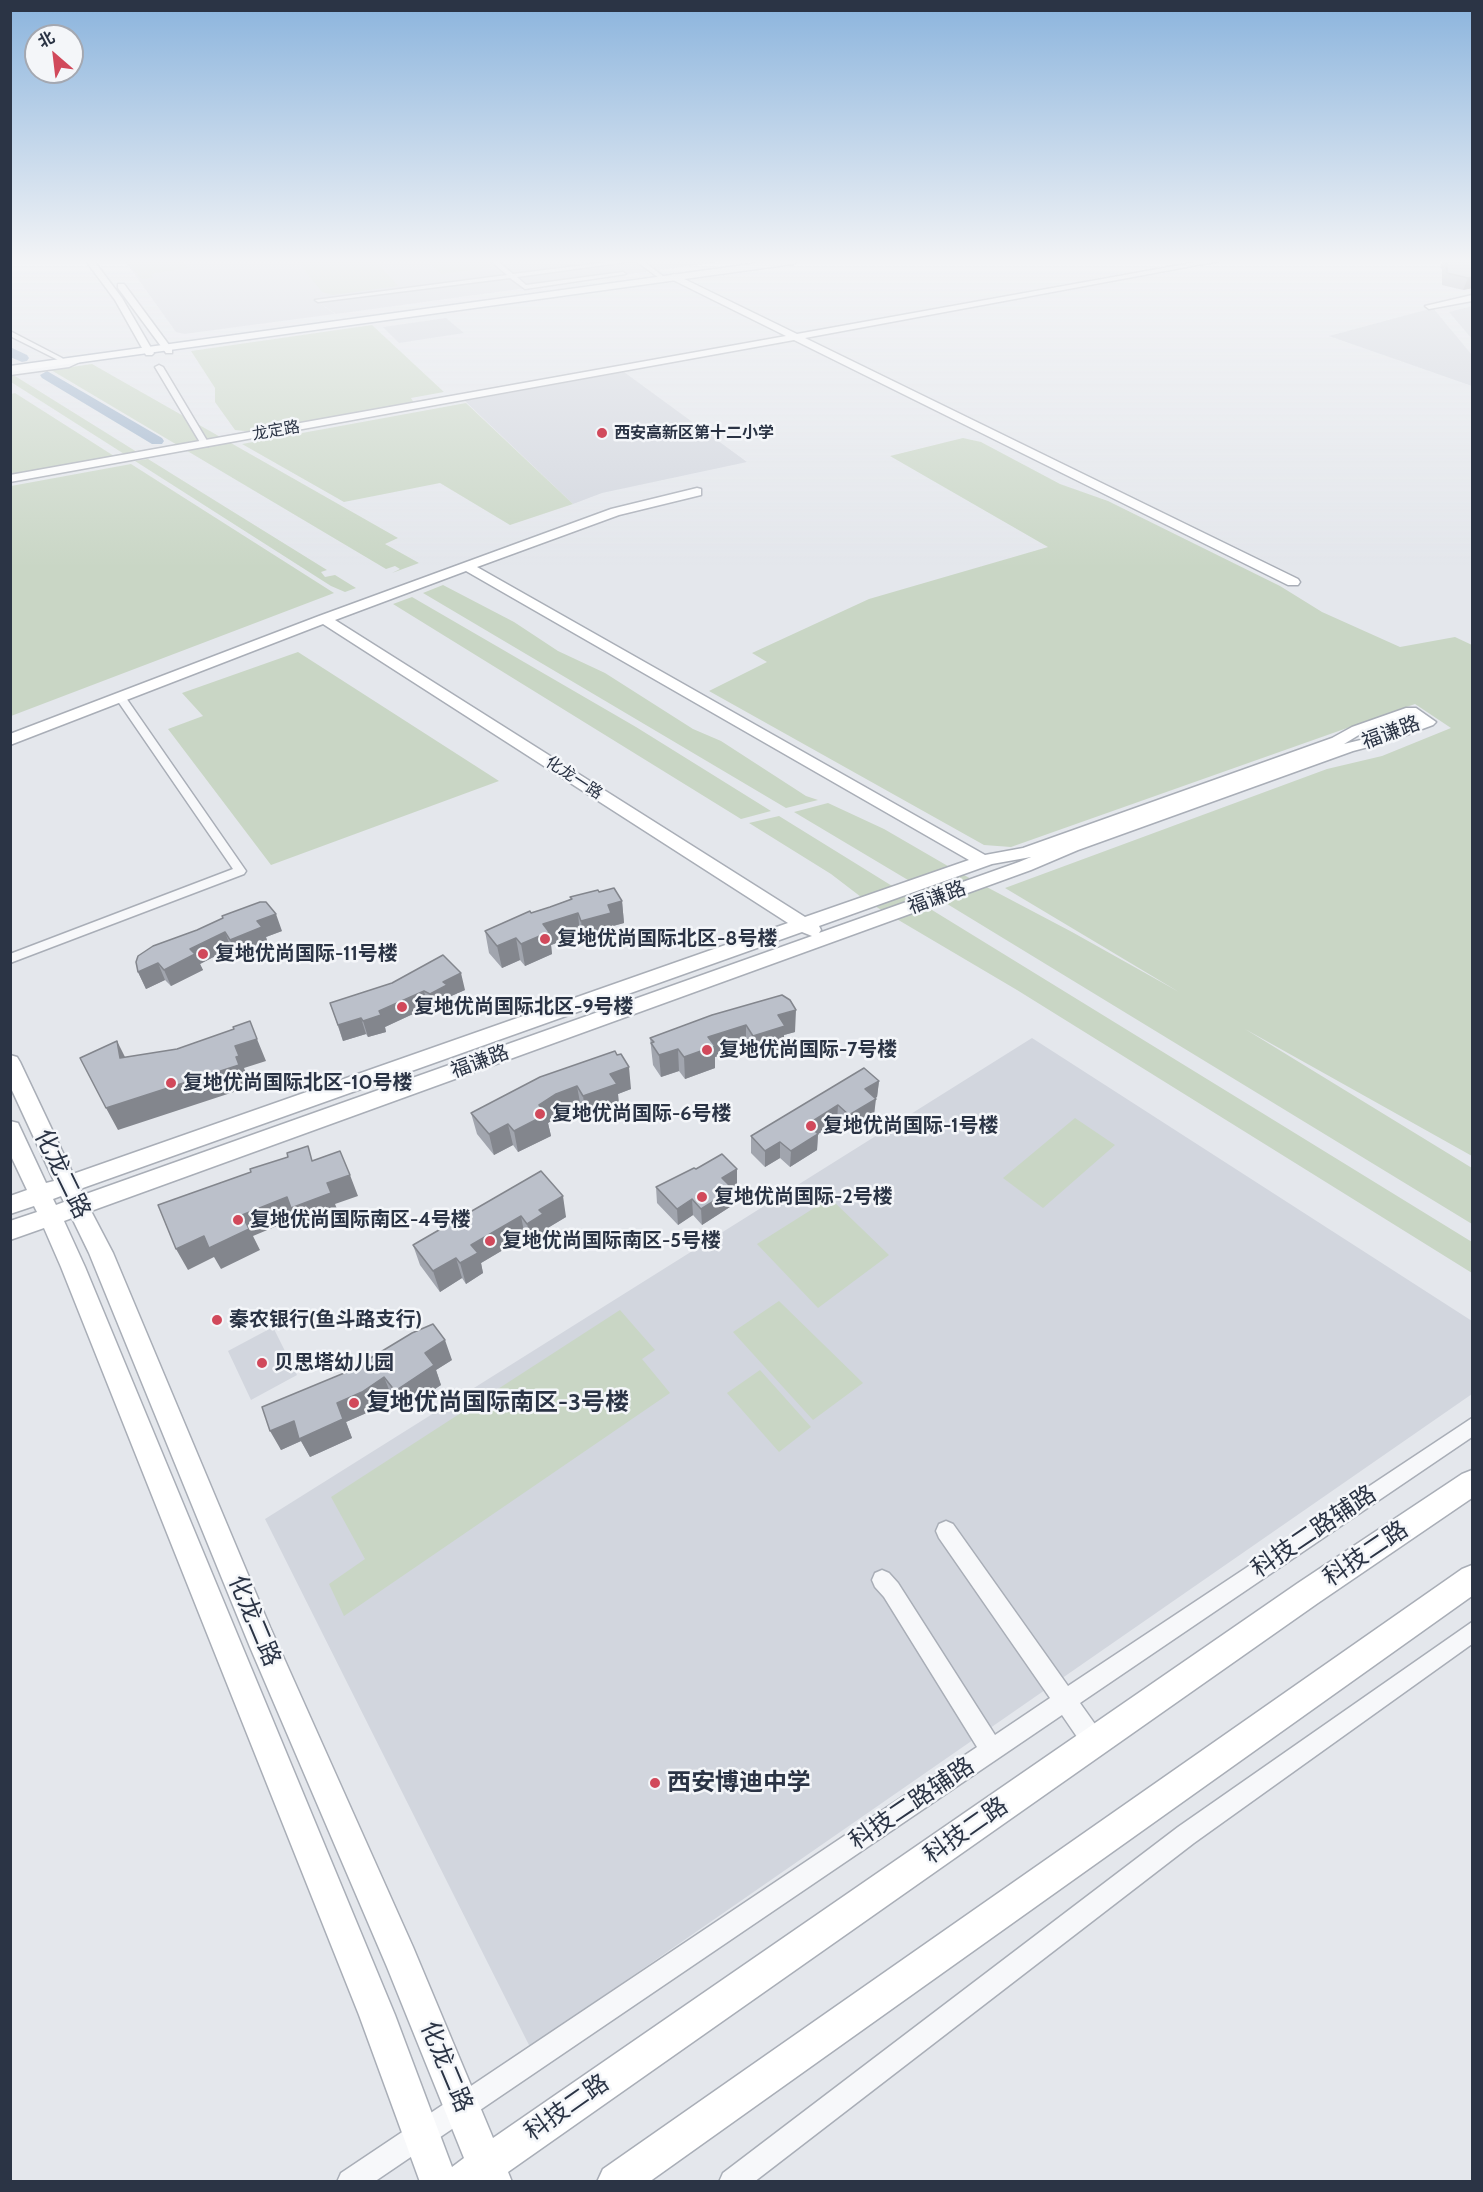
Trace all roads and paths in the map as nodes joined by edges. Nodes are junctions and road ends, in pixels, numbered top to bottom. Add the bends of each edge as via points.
1 (32, 363) edge
2 (51, 363) edge
3 (646, 363) edge
4 (858, 363) edge
5 (159, 367) dead end
6 (10, 368) edge
7 (205, 444) junction
8 (10, 479) edge
9 (697, 492) dead end
10 (466, 566) junction
11 (1298, 580) dead end
12 (324, 619) junction
13 (120, 697) junction
14 (10, 740) edge
15 (984, 861) junction
16 (804, 925) junction
17 (825, 938) junction
18 (10, 959) edge
19 (10, 1062) edge
20 (10, 1129) edge
21 (59, 1201) junction
22 (10, 1205) edge
23 (10, 1231) edge
24 (1473, 1427) edge
25 (1473, 1483) edge
26 (946, 1531) dead end
27 (1473, 1579) edge
28 (882, 1580) dead end
29 (1473, 1632) edge
30 (1066, 1700) junction
31 (1094, 1742) junction
32 (992, 1750) junction
33 (462, 2108) junction
34 (422, 2135) junction
35 (480, 2176) edge
36 (350, 2181) edge
37 (440, 2181) edge
38 (616, 2181) edge
39 (732, 2181) edge

1 - 6 main road
2 - 6 main road
3 - 7 street, 龙定路
4 - 11 street
5 - 7 street
7 - 8 street, 龙定路
9 - 10 street via 615,512
10 - 12 street
10 - 15 street
12 - 13 street
12 - 16 street, 化龙一路
13 - 14 street
13 - 18 street via 240,871
15 - 16 street, 福谦路
15 - 17 street, 福谦路 via 1026,853 1411,711 1428,722 1116,830
16 - 17 street, 化龙一路
16 - 21 street, 福谦路
17 - 21 street, 福谦路
19 - 21 street, 化龙二路
20 - 21 street, 化龙二路
21 - 22 street, 福谦路
21 - 23 street, 福谦路
21 - 33 street, 化龙二路 via 100,1253
21 - 34 street, 化龙二路 via 73,1267
24 - 30 street, 科技二路辅路
25 - 31 street, 科技二路
26 - 30 street
27 - 38 street
28 - 32 street
29 - 39 street via 1186,1835
30 - 31 street
30 - 32 street, 科技二路辅路
31 - 35 street, 科技二路
32 - 33 street, 科技二路辅路
33 - 34 street, 科技二路辅路
33 - 35 street, 化龙二路
34 - 36 street, 科技二路辅路
34 - 37 street, 化龙二路

